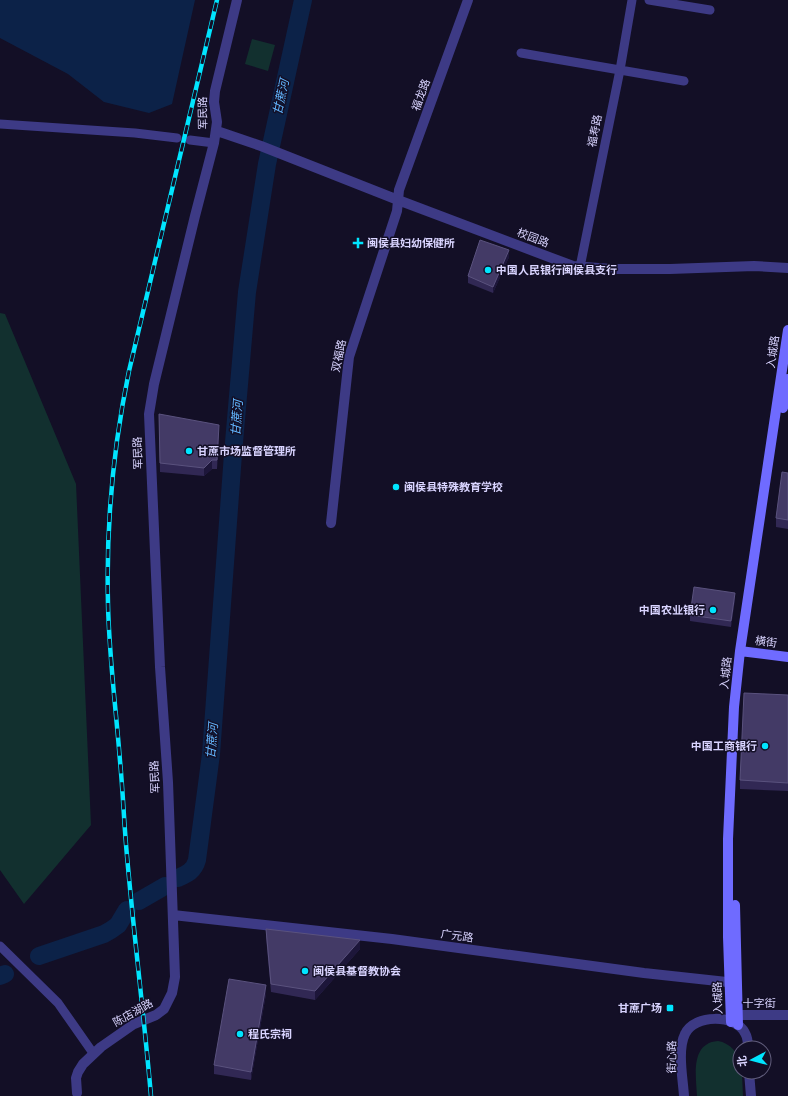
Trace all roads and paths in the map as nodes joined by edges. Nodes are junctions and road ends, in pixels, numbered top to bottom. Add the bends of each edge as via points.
1 (237, 0) edge
2 (468, 0) edge
3 (632, 0) edge
4 (649, 0) edge
5 (710, 10) dead end
6 (521, 53) dead end
7 (620, 70) junction
8 (684, 80) dead end
9 (0, 124) edge
10 (217, 131) junction
11 (177, 138) dead end
12 (190, 140) dead end
13 (214, 143) junction
14 (398, 200) junction
15 (580, 267) junction
16 (788, 268) edge
17 (788, 330) edge
18 (788, 379) edge
19 (330, 523) dead end
20 (743, 651) junction
21 (788, 657) edge
22 (173, 915) junction
23 (0, 946) edge
24 (733, 983) junction
25 (788, 1015) edge
26 (734, 1019) junction
27 (747, 1040) edge
28 (93, 1053) junction
29 (750, 1080) edge
30 (78, 1095) edge
31 (684, 1096) edge
32 (751, 1096) edge

1 - 10 street, 军民路 via 215,91
2 - 14 street, 福龙路 via 399,190
3 - 7 street, 福寿路
4 - 5 street
6 - 7 street
7 - 8 street
7 - 15 street, 福寿路
9 - 11 street
10 - 13 street, 军民路
10 - 14 street, 校园路
12 - 13 street
13 - 22 street, 军民路 via 154,384 149,414
14 - 15 street, 校园路
14 - 19 street, 双福路 via 397,211 349,357
15 - 16 street, 校园路
17 - 20 main road, 入城路
18 - 20 main road, 入城路
20 - 21 main road, 横街
20 - 24 main road, 入城路 via 736,792
22 - 24 street, 广元路 via 392,939
22 - 28 street, 陈店湖路 via 175,977 167,1005 161,1012 134,1024
23 - 28 street via 58,1003
24 - 26 main road, 入城路
25 - 26 street, 十字街
26 - 27 street via 746,1033
26 - 31 street, 街心路 via 700,1021 686,1031 682,1048
28 - 30 street, 陈店湖路 via 78,1072
29 - 32 street

